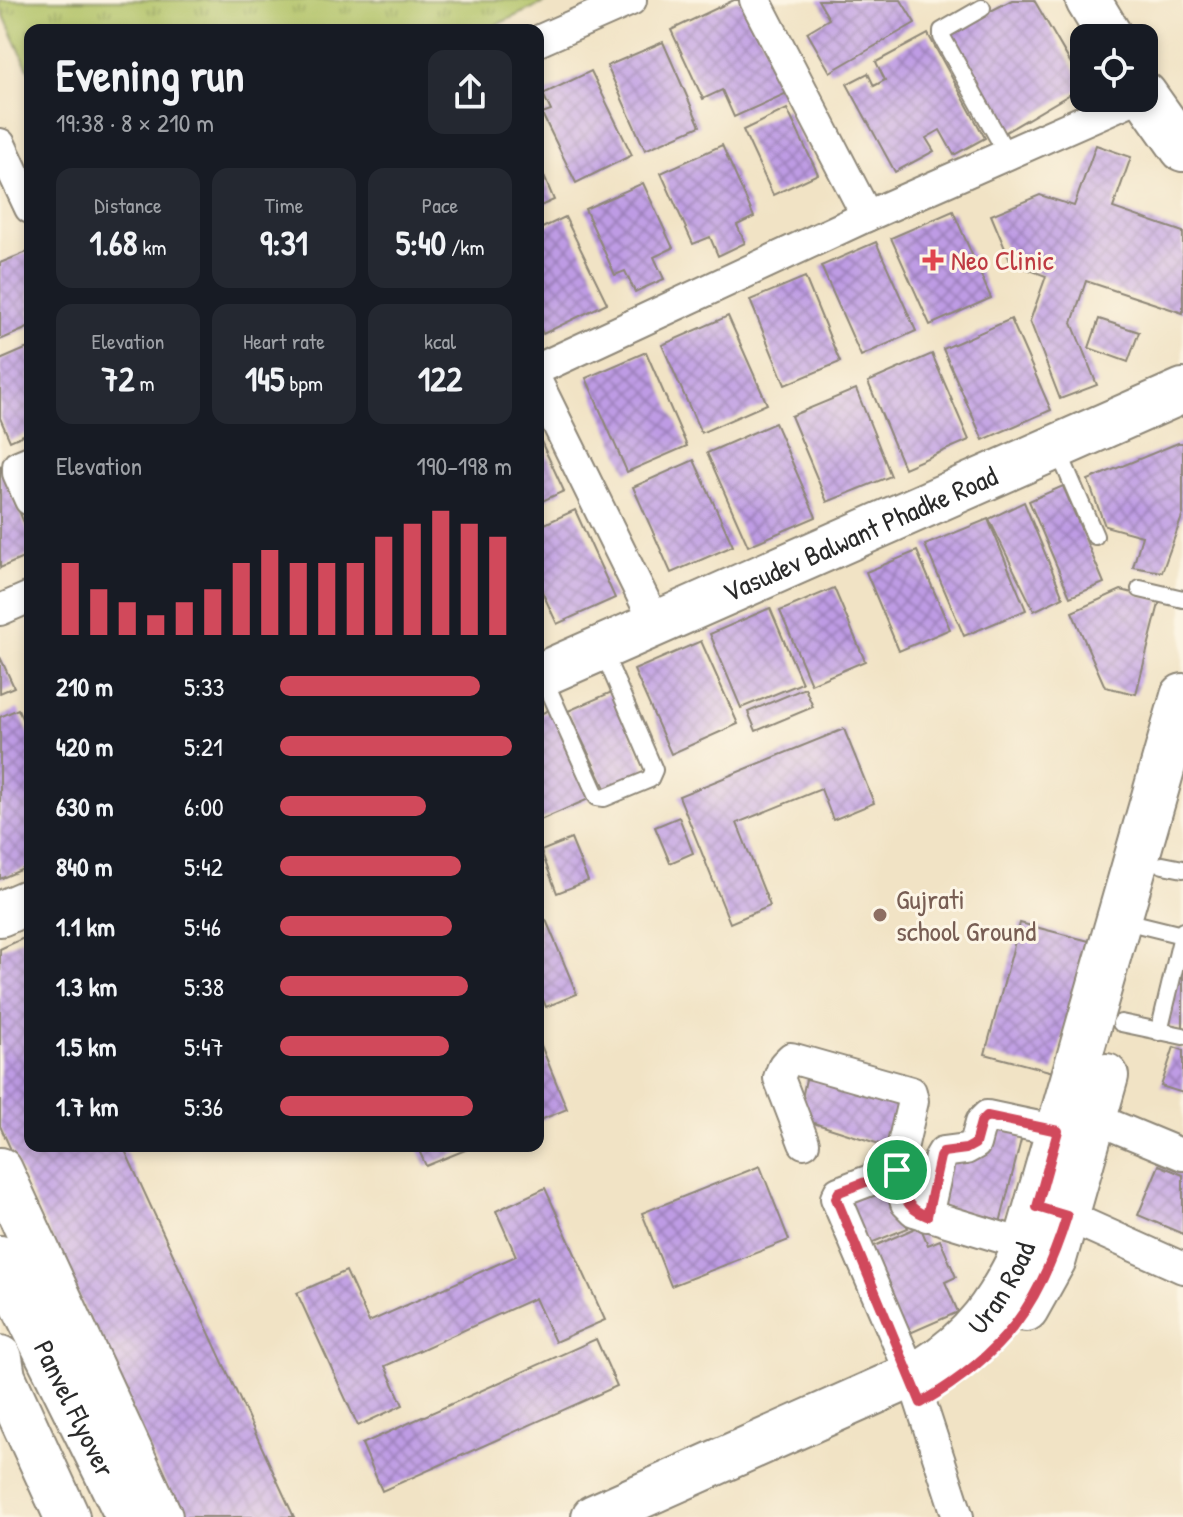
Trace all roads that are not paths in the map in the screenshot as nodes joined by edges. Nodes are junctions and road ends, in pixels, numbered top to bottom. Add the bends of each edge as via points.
1 (631, 0) edge
2 (755, 0) edge
3 (1088, 0) edge
4 (982, 8) dead end
5 (1103, 24) edge
6 (544, 38) edge
7 (1103, 112) edge
8 (1157, 112) edge
9 (0, 144) edge
10 (1183, 149) edge
11 (1007, 154) junction
12 (24, 195) edge
13 (867, 216) junction
14 (544, 366) edge
15 (1183, 391) edge
16 (544, 396) edge
17 (1057, 447) junction
18 (24, 464) edge
19 (24, 486) edge
20 (1095, 536) dead end
21 (1140, 589) dead end
22 (1183, 599) edge
23 (24, 600) edge
24 (0, 610) edge
25 (656, 624) junction
26 (601, 648) junction
27 (544, 674) edge
28 (544, 684) edge
29 (1183, 696) edge
30 (1183, 792) edge
31 (1173, 867) edge
32 (24, 904) edge
33 (0, 914) edge
34 (1158, 928) edge
35 (1140, 1028) junction
36 (1183, 1036) edge
37 (1076, 1125) junction
38 (804, 1143) dead end
39 (1183, 1155) edge
40 (0, 1170) edge
41 (897, 1170) junction
42 (927, 1216) junction
43 (1043, 1223) junction
44 (0, 1258) edge
45 (1183, 1268) edge
46 (0, 1301) edge
47 (1, 1368) edge
48 (916, 1389) junction
49 (67, 1517) edge
50 (100, 1517) edge
51 (128, 1517) edge
52 (160, 1517) edge
53 (594, 1517) edge
54 (658, 1517) edge
55 (958, 1517) edge

1 - 6 street
2 - 13 street
3 - 5 main road
4 - 11 lane via 942,31 942,37
7 - 11 street
8 - 10 main road
9 - 12 street
11 - 13 street
13 - 14 street
15 - 17 main road, Vasudev Balwant Phadke Road
16 - 25 street
17 - 20 lane
17 - 25 main road, Vasudev Balwant Phadke Road
18 - 19 street via 18,473
21 - 22 lane
23 - 24 street
25 - 26 main road, Vasudev Balwant Phadke Road
26 - 27 main road, Vasudev Balwant Phadke Road
26 - 28 lane via 654,770 650,779 597,797
29 - 34 main road, Uran Road
30 - 31 main road, Uran Road
31 - 34 main road, Uran Road
32 - 33 main road
34 - 35 main road, Uran Road
34 - 37 main road, Uran Road
35 - 36 lane
35 - 37 main road, Uran Road
37 - 39 street
37 - 42 street via 987,1116 975,1144 943,1152
37 - 43 main road, Uran Road
38 - 41 street via 779,1078 791,1058 911,1092
40 - 52 main road
41 - 42 street via 906,1203
41 - 48 street via 839,1192 836,1198
42 - 43 street
43 - 45 street
43 - 48 main road, Uran Road via 1054,1259 1009,1336 976,1366
44 - 51 main road, Panvel Flyover
46 - 50 main road, Panvel Flyover
47 - 49 main road
48 - 53 main road, Uran Road
48 - 54 main road, Uran Road
48 - 55 street

